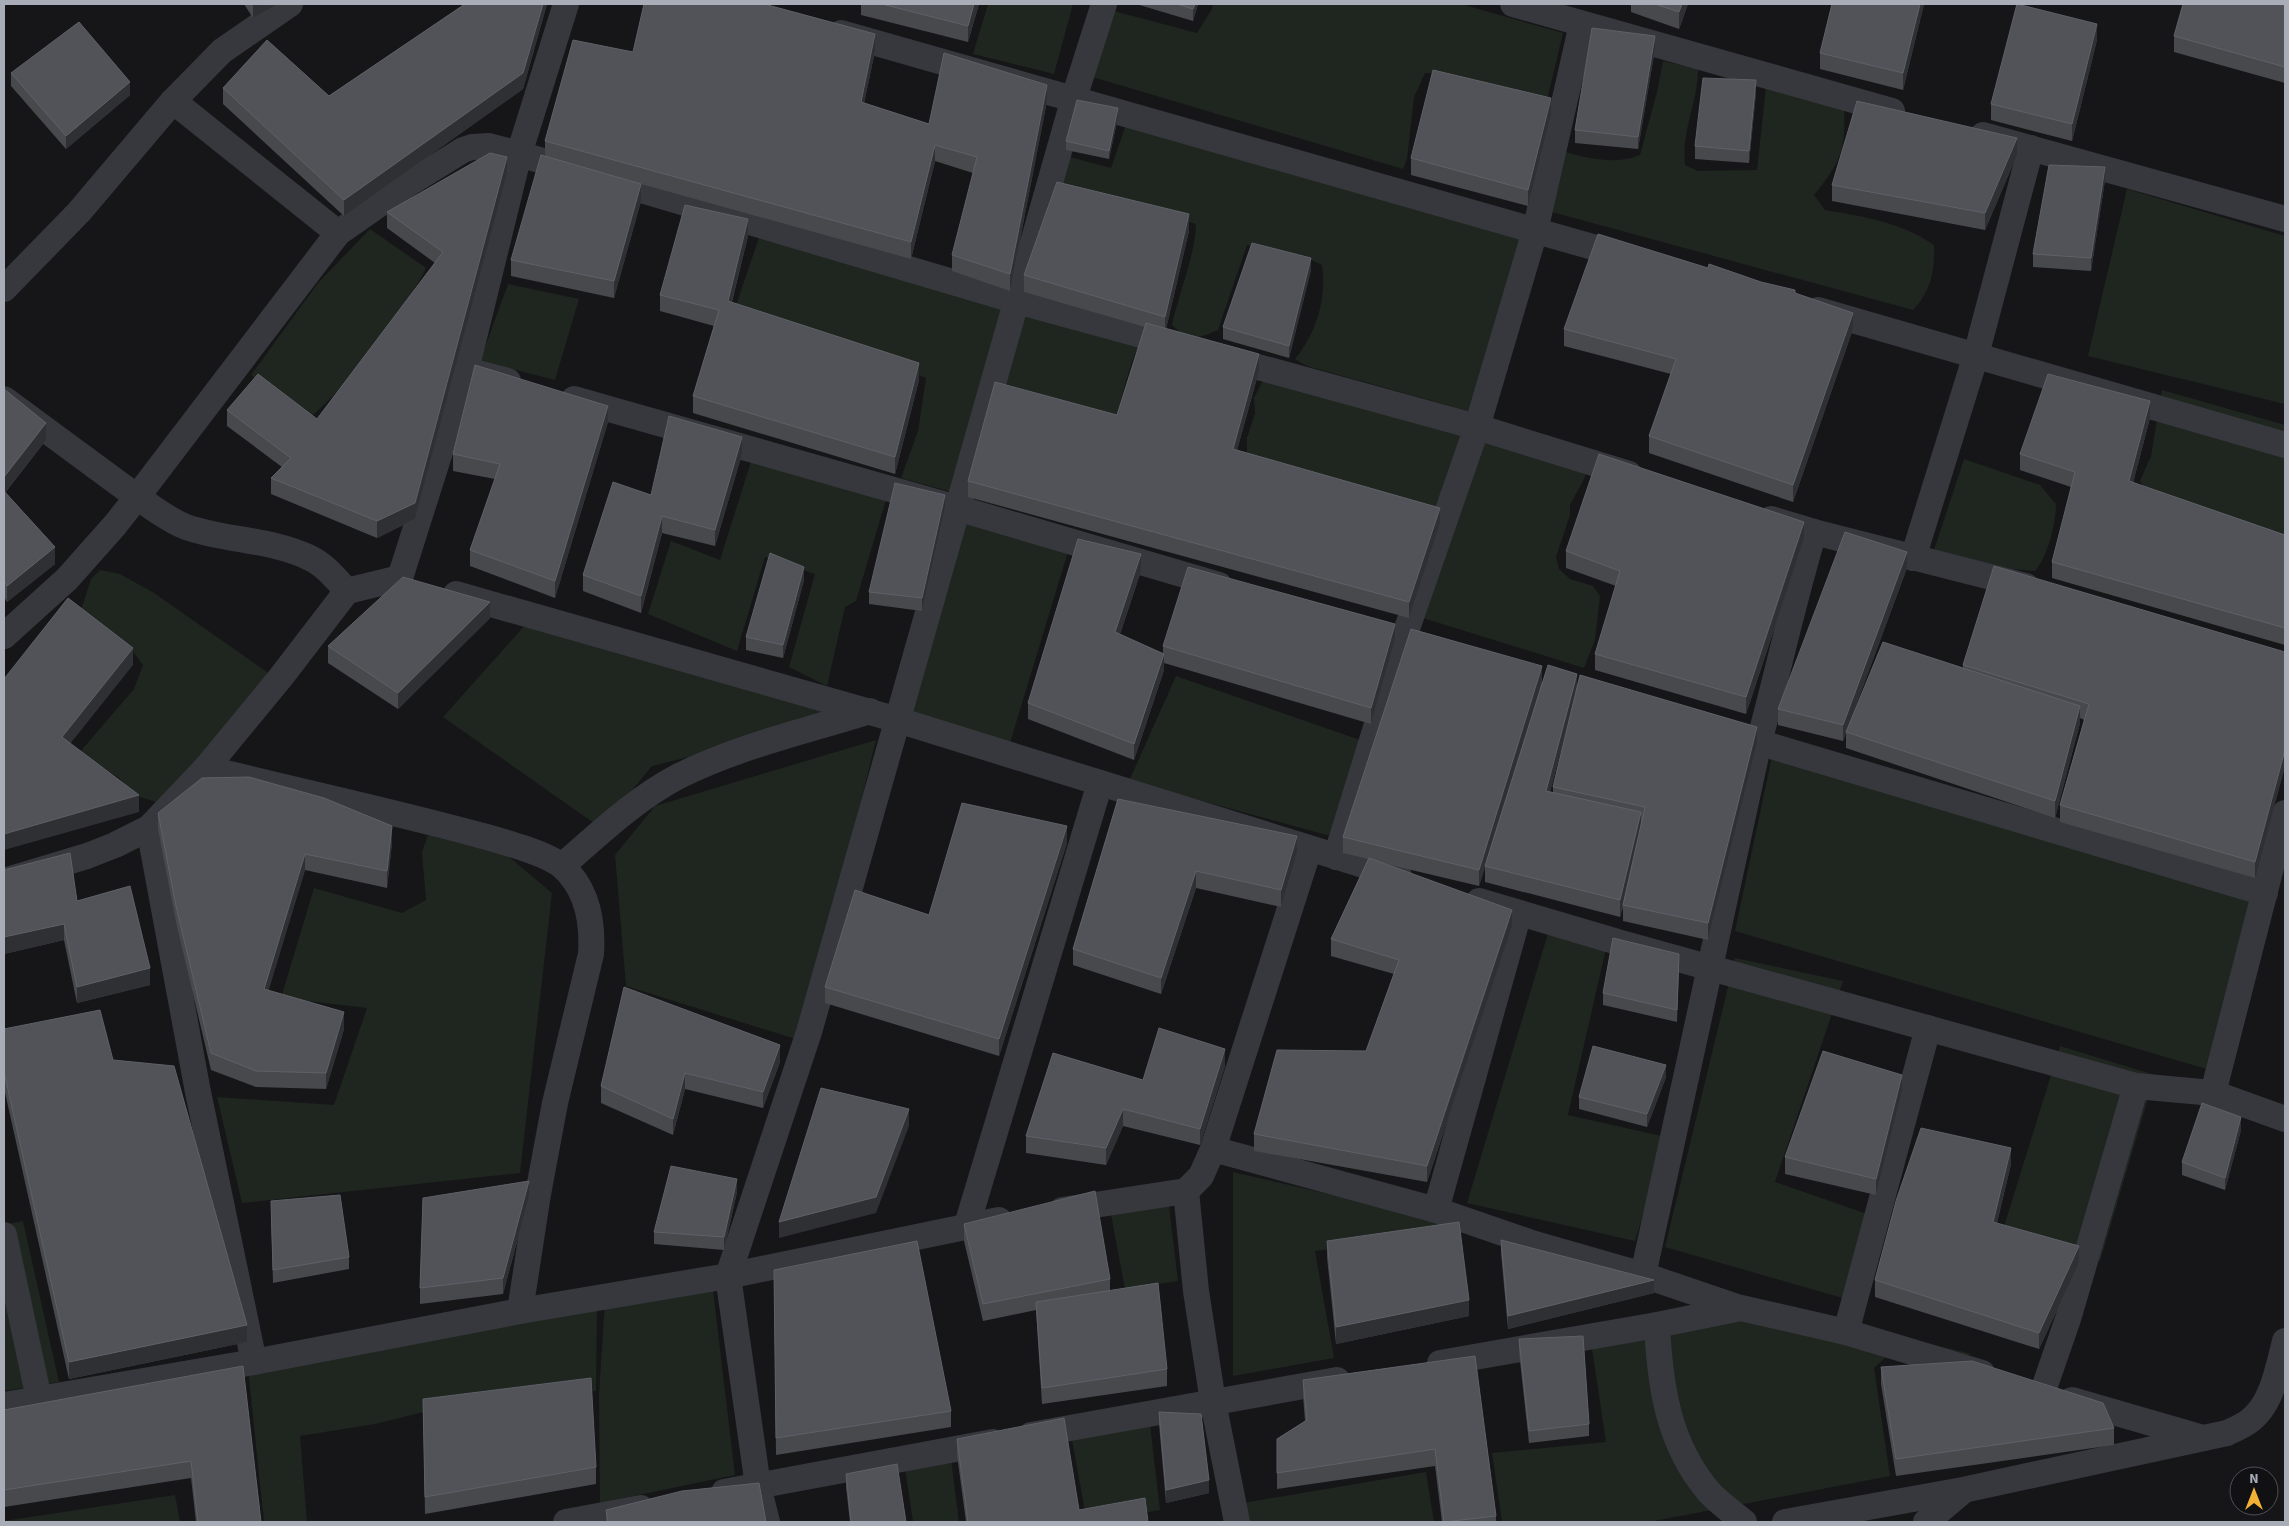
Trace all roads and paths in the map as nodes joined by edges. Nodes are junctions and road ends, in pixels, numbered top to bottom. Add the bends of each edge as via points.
1 (290, 4) edge
2 (566, 4) edge
3 (1104, 4) edge
4 (1513, 4) edge
5 (1582, 24) junction
6 (822, 27) edge
7 (1074, 98) junction
8 (173, 101) junction
9 (1918, 118) edge
10 (1956, 128) edge
11 (2031, 148) junction
12 (519, 154) junction
13 (2285, 219) edge
14 (1535, 231) junction
15 (338, 233) junction
16 (1655, 265) edge
17 (4, 288) edge
18 (1017, 300) junction
19 (1791, 303) edge
20 (1976, 355) junction
21 (466, 370) junction
22 (4, 399) edge
23 (1477, 427) junction
24 (2285, 445) edge
25 (1655, 482) edge
26 (137, 497) junction
27 (957, 508) junction
28 (1749, 512) edge
29 (1814, 532) junction
30 (1913, 558) junction
31 (416, 582) junction
32 (348, 591) junction
33 (1242, 592) edge
34 (2048, 592) edge
35 (1337, 620) edge
36 (4, 637) edge
37 (1403, 640) junction
38 (1469, 659) edge
39 (870, 711) junction
40 (898, 720) junction
41 (1703, 726) edge
42 (1759, 742) junction
43 (206, 768) junction
44 (1100, 783) junction
45 (2285, 813) edge
46 (149, 828) junction
47 (1309, 848) junction
48 (1336, 857) junction
49 (562, 866) junction
50 (4, 881) edge
51 (1419, 882) edge
52 (2265, 893) junction
53 (1455, 894) edge
54 (1519, 913) junction
55 (1711, 967) junction
56 (1928, 1028) junction
57 (2136, 1086) junction
58 (2213, 1093) junction
59 (2285, 1119) edge
60 (1213, 1148) junction
61 (1186, 1191) junction
62 (1436, 1210) junction
63 (967, 1225) junction
64 (4, 1235) edge
65 (1643, 1275) junction
66 (728, 1276) junction
67 (1741, 1308) junction
68 (520, 1311) junction
69 (1657, 1325) junction
70 (1846, 1332) junction
71 (2285, 1341) edge
72 (254, 1362) junction
73 (1416, 1367) edge
74 (1358, 1377) edge
75 (2024, 1386) junction
76 (40, 1399) junction
77 (1213, 1402) junction
78 (4, 1405) edge
79 (2203, 1438) junction
80 (758, 1486) junction
81 (1963, 1490) junction
82 (701, 1496) edge
83 (662, 1504) edge
84 (566, 1522) edge
85 (767, 1522) edge
86 (1237, 1522) edge
87 (1744, 1522) edge
88 (1785, 1522) edge
89 (1926, 1522) edge

1 - 8 street via 222,51
2 - 12 street
3 - 7 street
4 - 5 street
5 - 9 street
5 - 14 street
6 - 7 street
7 - 14 street
7 - 18 street
8 - 15 street
8 - 17 street via 79,212
10 - 11 street
11 - 13 street
11 - 20 street
12 - 15 street via 489,146 463,150
12 - 18 street
12 - 21 street
14 - 16 street
14 - 23 street
15 - 26 street
18 - 23 street
18 - 27 street
19 - 20 street
20 - 24 street
20 - 30 street
21 - 27 street
21 - 31 street
22 - 26 street
23 - 25 street
23 - 37 street
26 - 32 street via 168,519 188,527 310,558
26 - 36 street via 67,579
27 - 33 street
27 - 40 street
28 - 29 street
29 - 30 street
29 - 42 street via 1792,605
30 - 34 street
31 - 32 street
31 - 39 street
32 - 43 street
35 - 37 street
37 - 38 street
37 - 48 street
39 - 40 street
39 - 49 street via 730,753 679,777 627,810
40 - 44 street
40 - 66 street via 810,1032
41 - 42 street
42 - 52 street
42 - 55 street
43 - 46 street
43 - 49 street via 522,847
44 - 47 street
44 - 63 street
45 - 52 street
46 - 50 street via 116,845
46 - 72 street via 198,1092
47 - 48 street
47 - 60 street
48 - 51 street
49 - 68 street via 578,883 590,914 592,954 555,1103
52 - 58 street
53 - 54 street
54 - 55 street
54 - 62 street
55 - 56 street
55 - 65 street
56 - 57 street
56 - 70 street
57 - 58 street
57 - 75 street via 2068,1319
58 - 59 street
60 - 61 street via 1201,1176
60 - 62 street
61 - 63 street
61 - 77 street via 1196,1291
62 - 65 street via 1535,1244
63 - 66 street
64 - 76 street
65 - 67 street
66 - 68 street
66 - 80 street
67 - 69 street
67 - 70 street
68 - 72 street
69 - 73 street
69 - 87 street via 1663,1398 1682,1451 1710,1493
70 - 75 street
71 - 79 street via 2263,1406 2249,1422 2227,1433
72 - 76 street
74 - 77 street
75 - 79 street
76 - 78 street
77 - 80 street
77 - 86 street
79 - 81 street
80 - 82 street
80 - 85 street
81 - 88 street
81 - 89 street
83 - 84 street

